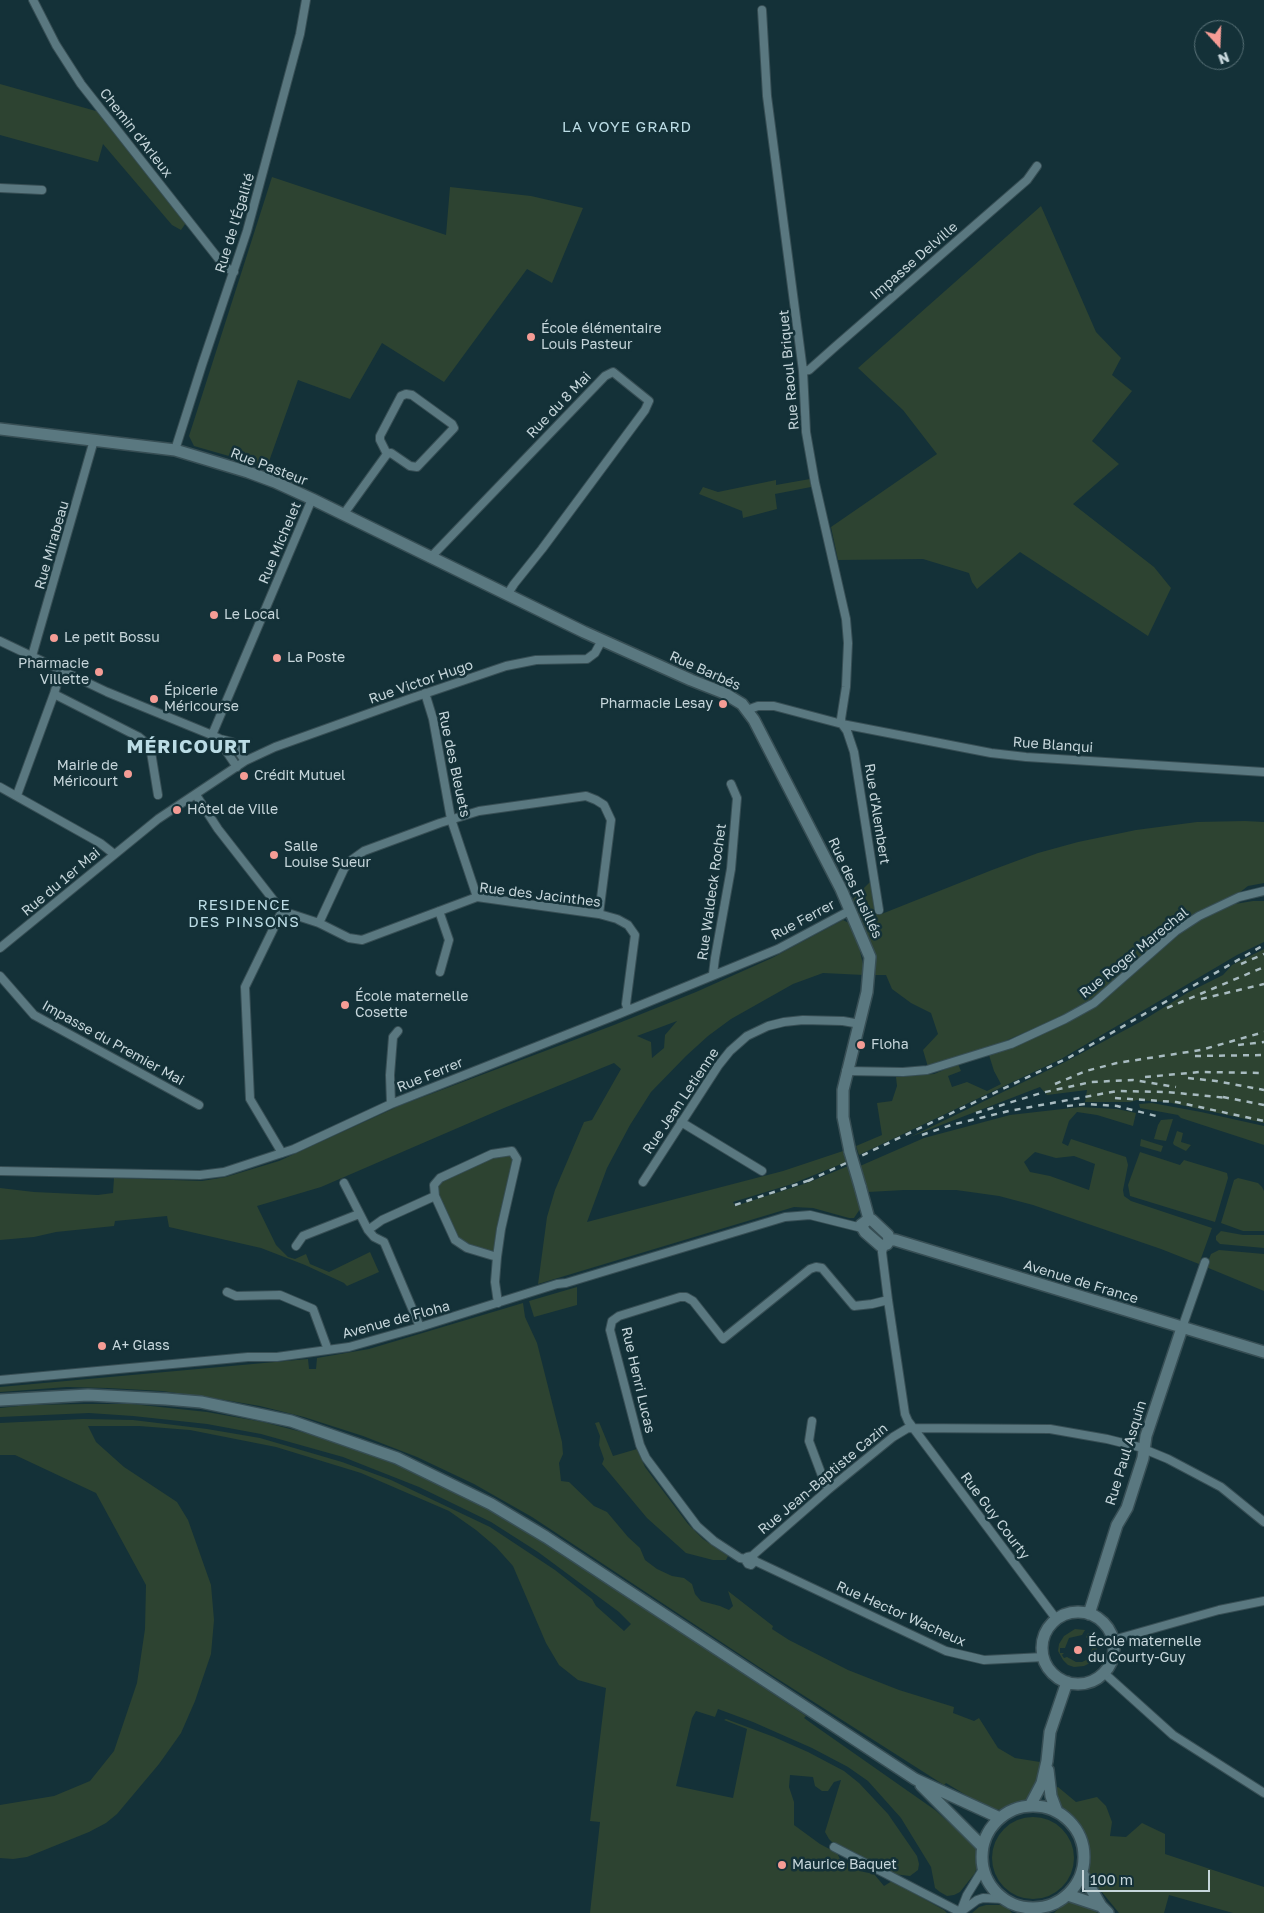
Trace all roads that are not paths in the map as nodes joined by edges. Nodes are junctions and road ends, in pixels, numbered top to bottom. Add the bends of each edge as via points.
1 (33, 0) edge
2 (306, 0) edge
3 (762, 10) dead end
4 (1037, 166) dead end
5 (0, 188) edge
6 (42, 190) dead end
7 (234, 272) junction
8 (803, 371) junction
9 (0, 429) edge
10 (94, 440) junction
11 (175, 450) junction
12 (387, 454) junction
13 (312, 500) junction
14 (343, 514) junction
15 (430, 558) junction
16 (507, 595) junction
17 (602, 640) junction
18 (0, 641) edge
19 (32, 656) junction
20 (61, 670) junction
21 (425, 693) junction
22 (54, 694) junction
23 (747, 710) junction
24 (842, 724) junction
25 (212, 735) junction
26 (220, 739) junction
27 (245, 761) junction
28 (237, 767) junction
29 (1264, 772) edge
30 (731, 784) dead end
31 (0, 787) edge
32 (17, 795) junction
33 (158, 795) dead end
34 (196, 795) junction
35 (451, 819) junction
36 (114, 854) junction
37 (1264, 892) edge
38 (477, 897) junction
39 (851, 910) junction
40 (879, 910) dead end
41 (282, 911) junction
42 (439, 911) junction
43 (599, 914) junction
44 (319, 923) junction
45 (0, 948) edge
46 (440, 972) dead end
47 (713, 974) junction
48 (0, 976) edge
49 (628, 1010) junction
50 (860, 1024) junction
51 (398, 1032) dead end
52 (846, 1071) junction
53 (390, 1104) junction
54 (199, 1105) dead end
55 (681, 1122) junction
56 (282, 1153) junction
57 (0, 1171) edge
58 (762, 1171) dead end
59 (344, 1182) dead end
60 (643, 1182) dead end
61 (435, 1196) junction
62 (359, 1214) junction
63 (865, 1224) junction
64 (368, 1230) junction
65 (886, 1243) junction
66 (296, 1246) dead end
67 (498, 1257) junction
68 (1205, 1262) dead end
69 (227, 1292) dead end
70 (888, 1300) junction
71 (498, 1303) junction
72 (420, 1327) junction
73 (1182, 1328) junction
74 (328, 1350) junction
75 (1264, 1352) edge
76 (0, 1380) edge
77 (0, 1400) edge
78 (812, 1421) dead end
79 (913, 1428) junction
80 (1144, 1449) junction
81 (646, 1458) joint
82 (829, 1489) junction
83 (1264, 1522) edge
84 (751, 1559) junction
85 (1264, 1601) edge
86 (1089, 1614) junction
87 (1057, 1620) junction
88 (1113, 1640) junction
89 (1044, 1657) junction
90 (1104, 1673) junction
91 (1067, 1682) junction
92 (1047, 1761) junction
93 (914, 1779) junction
94 (1264, 1785) edge
95 (1252, 1787) junction
96 (1264, 1793) edge
97 (1030, 1806) junction
98 (1057, 1812) junction
99 (1000, 1818) junction
100 (834, 1847) dead end
101 (983, 1847) junction
102 (983, 1869) junction
103 (1082, 1873) junction
104 (1068, 1895) junction
105 (1011, 1905) edge
106 (1049, 1909) edge
107 (1105, 1910) edge
108 (960, 1913) edge

1 - 7 street, Chemin d'Arleux via 81,84 225,267
2 - 7 street, Rue de l'Égalité via 300,34
3 - 8 street, Rue Raoul Briquet via 767,96
4 - 8 street, Impasse Delville via 1027,180 809,370
5 - 6 street
7 - 11 street, Rue de l'Égalité
8 - 24 street, Rue Raoul Briquet via 806,432 846,619 848,643
9 - 10 street, Rue Pasteur
10 - 11 street, Rue Pasteur
10 - 19 street, Rue Mirabeau
11 - 13 street, Rue Pasteur via 248,472
12 - 12 street via 380,436 401,396 406,394 412,395 454,428 417,467 410,466 392,453
12 - 14 street
13 - 14 street, Rue Pasteur
13 - 25 street, Rue Michelet
14 - 15 street, Rue Pasteur
15 - 16 street, Rue Pasteur
15 - 16 street, Rue du 8 Mai via 605,376 613,372 649,401 645,410
16 - 17 street, Rue Pasteur
17 - 21 street, Rue Victor Hugo via 588,659 521,662
17 - 23 street, Rue Barbés via 724,693
18 - 19 street
19 - 20 street
20 - 22 street
20 - 25 street
21 - 27 street, Rue Victor Hugo
21 - 35 street, Rue des Bleuets via 433,719
22 - 32 street
22 - 33 street via 139,737 150,746
23 - 24 street, Rue Barbés via 774,706
23 - 39 street, Rue des Fusillés
24 - 29 street, Rue Blanqui via 990,753
24 - 40 street, Rue d'Alembert via 854,752
25 - 26 street
26 - 27 street via 232,742
26 - 28 street
27 - 28 street, Rue Victor Hugo
28 - 34 street, Rue Victor Hugo
30 - 47 street, Rue Waldeck Rochet via 737,798 731,869
31 - 32 street
32 - 36 street
34 - 36 street, Rue du 1er Mai via 158,818
34 - 41 street via 218,829
35 - 38 street, Rue des Bleuets
35 - 43 street via 479,811 586,796 604,805 611,820
35 - 44 street via 364,851 350,861
36 - 45 street, Rue du 1er Mai
37 - 52 street, Rue Roger Marechal via 1239,897 1198,916 1176,931 1094,1003 1011,1044 926,1070
38 - 42 street, Rue des Jacinthes
38 - 43 street, Rue des Jacinthes
39 - 47 street, Rue Ferrer via 778,949
39 - 50 street, Rue des Fusillés via 870,957 868,992
41 - 44 street, Rue des Jacinthes
41 - 56 street via 245,987 250,1099
42 - 44 street, Rue des Jacinthes via 362,940 349,938
42 - 46 street via 449,940
43 - 49 street, Rue des Jacinthes via 628,925 635,935 626,1004
47 - 49 street, Rue Ferrer
48 - 54 street, Impasse du Premier Mai via 34,1015
49 - 53 street, Rue Ferrer
50 - 52 street, Rue des Fusillés
50 - 55 street, Rue Jean Letienne via 803,1020 756,1030 730,1051
51 - 53 street via 393,1036
52 - 63 street, Rue des Fusillés, bridge via 842,1106
53 - 56 street, Rue Ferrer
55 - 58 street
55 - 60 street, Rue Jean Letienne
56 - 57 street, Rue Ferrer via 224,1172 200,1176
59 - 62 street
61 - 64 street via 382,1220
61 - 67 street via 460,1245
61 - 67 street via 434,1185 440,1178 492,1154 512,1152 517,1158
62 - 64 street
62 - 66 street via 303,1236
63 - 65 street via 872,1220 888,1235
63 - 71 street, Avenue de Floha via 810,1215 785,1217
64 - 72 street via 384,1242
65 - 70 street, Rue Guy Courty via 882,1252
65 - 73 street, Avenue de France via 895,1240
67 - 71 street via 495,1282
68 - 73 street
69 - 74 street via 236,1296 280,1295 312,1309
70 - 79 street, Rue Guy Courty via 905,1414
70 - 81 street, Rue Henri Lucas via 854,1306 822,1268 816,1267 723,1339 693,1301 686,1297 619,1316 612,1321 610,1330
71 - 72 street, Avenue de Floha
72 - 74 street, Avenue de Floha via 368,1343
73 - 75 street, Avenue de France
73 - 80 street, Rue Paul Asquin
74 - 76 street, Avenue de Floha
77 - 93 street via 88,1395 201,1402 291,1421 397,1458 527,1525
78 - 82 street via 810,1441
79 - 80 street via 1050,1429
79 - 82 street, Rue Jean-Baptiste Cazin via 904,1429
79 - 87 street, Rue Guy Courty
80 - 83 street via 1221,1487
80 - 86 street, Rue Paul Asquin via 1127,1508 1117,1525
81 - 84 street, Rue Hector Wacheux via 697,1526 740,1558
82 - 84 street, Rue Jean-Baptiste Cazin
84 - 89 street, Rue Hector Wacheux via 946,1651 984,1660
85 - 88 street via 1210,1612
86 - 87 street via 1074,1613
86 - 88 street via 1104,1624
87 - 89 street via 1043,1640
88 - 90 street via 1113,1658
89 - 91 street via 1054,1674
90 - 91 street via 1084,1683
90 - 95 street via 1173,1735
91 - 92 street via 1050,1732
92 - 97 street via 1042,1783
92 - 98 street via 1051,1796
93 - 99 street
93 - 101 street
94 - 95 street
95 - 96 street
97 - 98 street
97 - 99 street
98 - 103 street via 1071,1822 1081,1838 1084,1855
99 - 101 street via 989,1831
100 - 108 street
101 - 102 street
102 - 105 street via 991,1886
102 - 108 street
103 - 104 street
103 - 107 street
104 - 106 street
104 - 107 street
105 - 106 street
105 - 108 street via 983,1898

